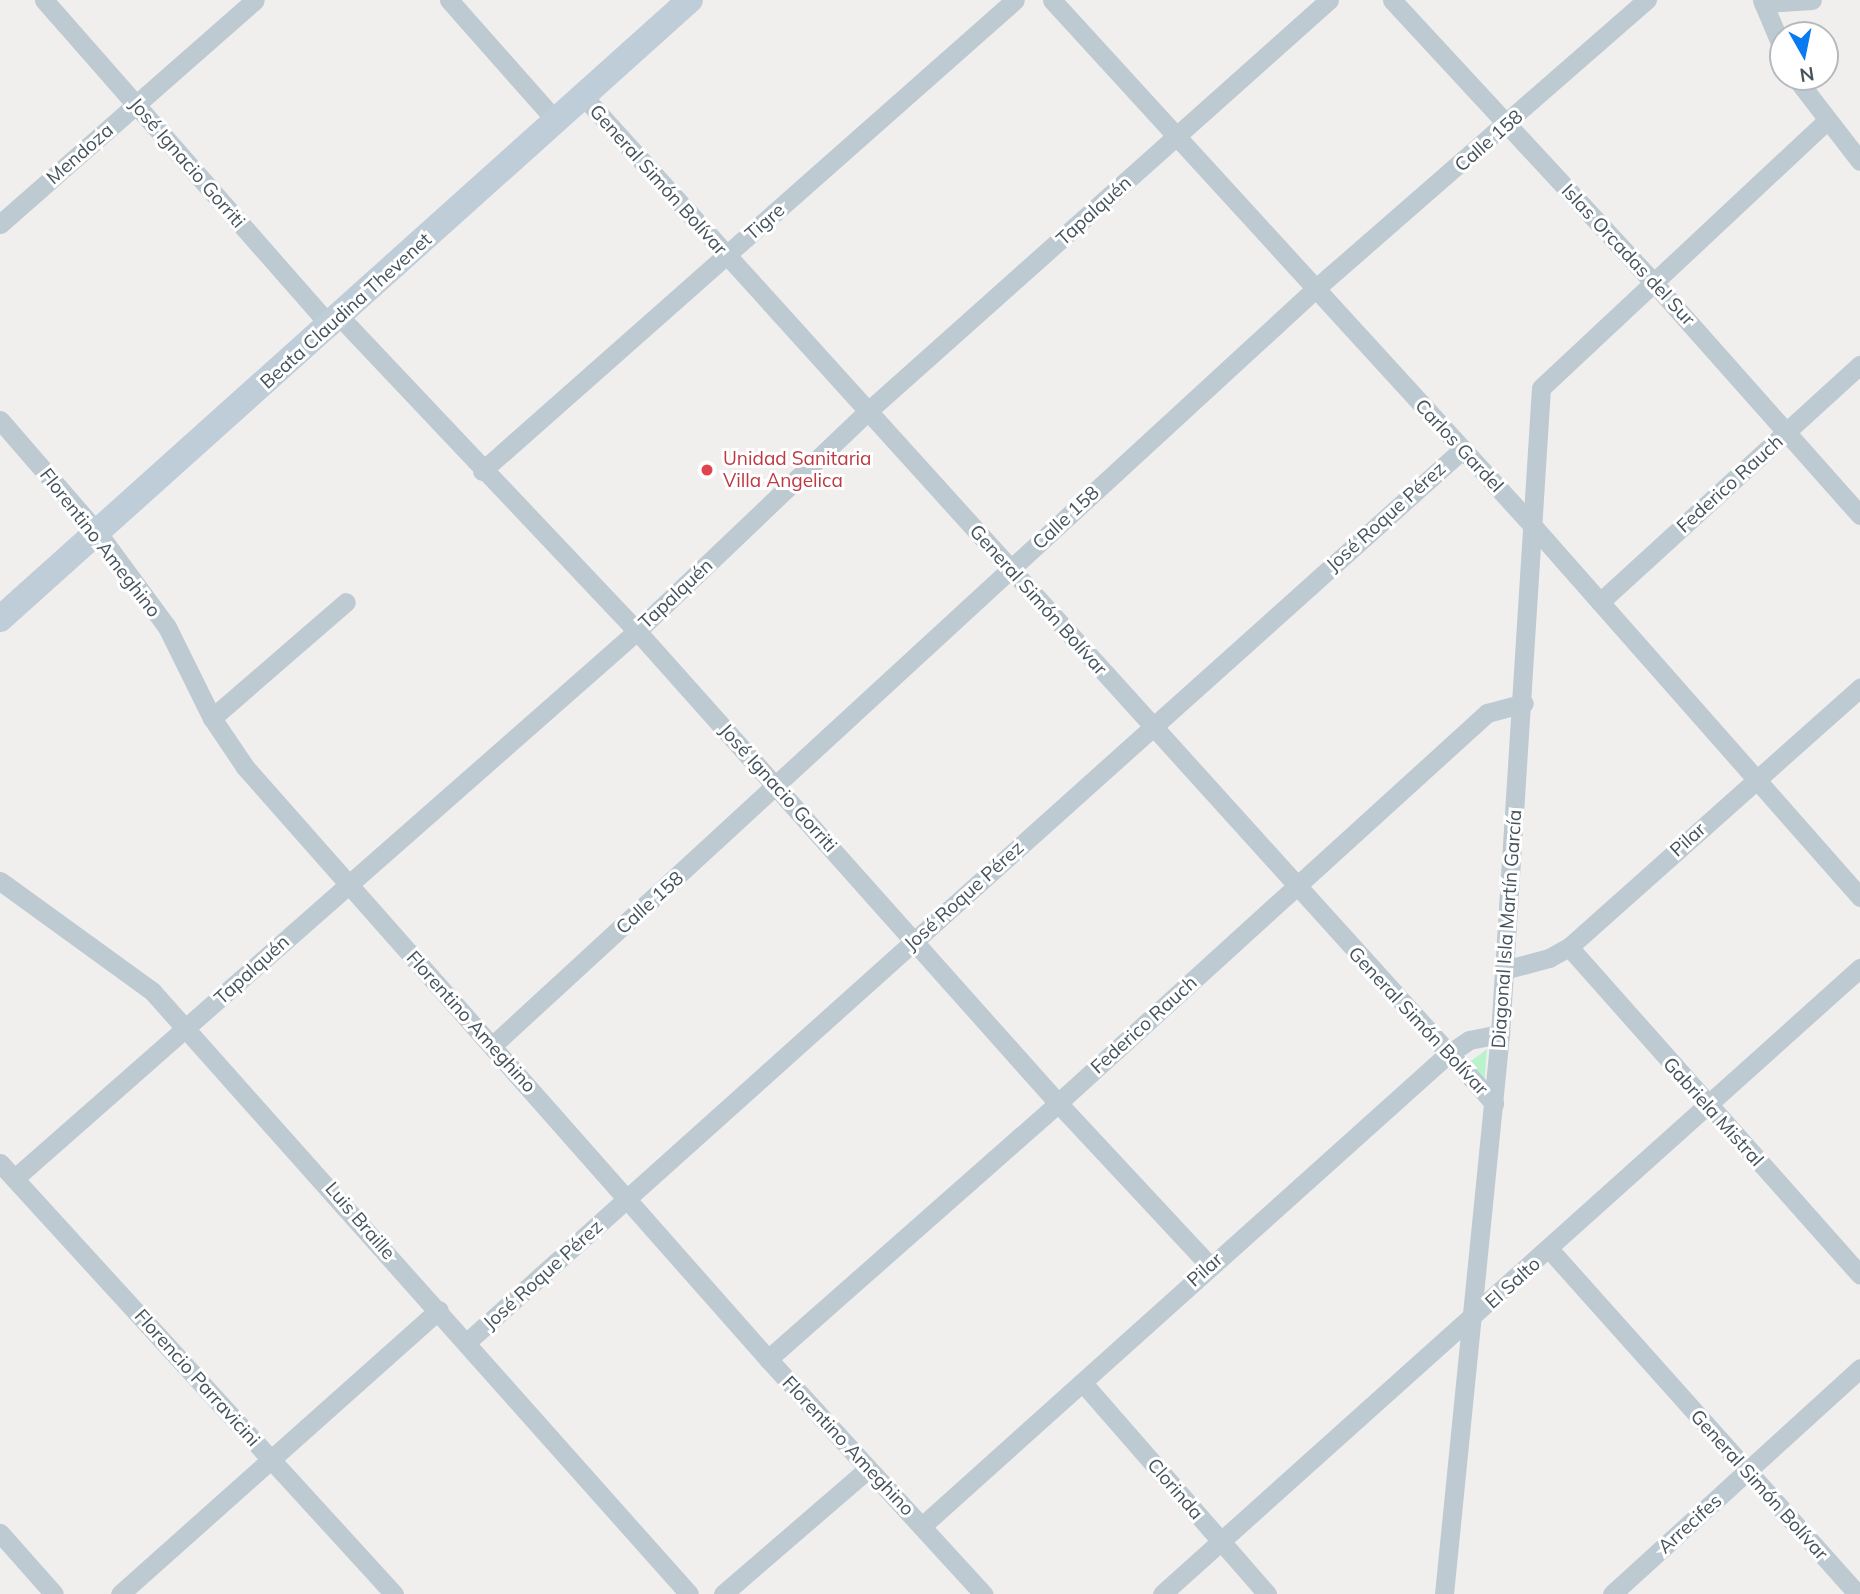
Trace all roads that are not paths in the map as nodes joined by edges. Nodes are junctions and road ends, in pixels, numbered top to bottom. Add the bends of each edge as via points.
1 (44, 0) edge
2 (255, 0) edge
3 (449, 0) edge
4 (690, 0) edge
5 (1015, 0) edge
6 (1052, 0) edge
7 (1329, 0) edge
8 (1392, 0) edge
9 (1647, 0) edge
10 (1812, 0) edge
11 (1762, 1) edge
12 (1771, 21) edge
13 (1805, 91) edge
14 (583, 97) junction
15 (136, 105) junction
16 (1826, 121) junction
17 (557, 122) junction
18 (1508, 125) junction
19 (1174, 139) junction
20 (1860, 160) edge
21 (0, 224) edge
22 (726, 256) junction
23 (1653, 282) junction
24 (1314, 290) junction
25 (335, 321) junction
26 (1860, 365) edge
27 (867, 412) junction
28 (0, 420) edge
29 (1788, 430) junction
30 (1462, 450) junction
31 (482, 471) junction
32 (1860, 515) edge
33 (1533, 526) junction
34 (98, 533) junction
35 (1011, 569) junction
36 (346, 602) dead end
37 (1600, 602) junction
38 (0, 619) edge
39 (637, 631) junction
40 (1860, 688) edge
41 (1524, 703) junction
42 (212, 718) junction
43 (1152, 727) junction
44 (1756, 780) junction
45 (778, 787) junction
46 (0, 881) edge
47 (348, 885) junction
48 (1296, 886) junction
49 (1860, 897) edge
50 (913, 942) junction
51 (1569, 947) junction
52 (1860, 968) edge
53 (1504, 970) junction
54 (186, 1029) junction
55 (1500, 1034) junction
56 (493, 1045) junction
57 (1447, 1055) junction
58 (1058, 1103) junction
59 (1494, 1103) junction
60 (1706, 1105) junction
61 (4, 1168) edge
62 (628, 1198) junction
63 (1550, 1250) junction
64 (1209, 1265) junction
65 (1860, 1275) edge
66 (439, 1310) junction
67 (1472, 1319) junction
68 (467, 1342) junction
69 (768, 1359) junction
70 (1860, 1368) edge
71 (1083, 1383) junction
72 (271, 1459) junction
73 (868, 1469) junction
74 (1747, 1472) junction
75 (922, 1525) junction
76 (0, 1534) edge
77 (1221, 1542) junction
78 (54, 1594) edge
79 (120, 1594) edge
80 (394, 1594) edge
81 (689, 1594) edge
82 (723, 1594) edge
83 (983, 1594) edge
84 (1162, 1594) edge
85 (1267, 1594) edge
86 (1444, 1594) edge
87 (1612, 1594) edge
88 (1858, 1594) edge

1 - 15 street, José Ignacio Gorriti
2 - 15 street, Mendoza
3 - 17 street
4 - 14 main road, Beata Claudina Thevenet
5 - 22 street, Tigre
6 - 19 street, Carlos Gardel
7 - 19 street, Tapalquén
8 - 18 street, Islas Orcadas del Sur
9 - 18 street, Calle 158
10 - 11 street
11 - 12 street
13 - 16 street
14 - 17 main road, Beata Claudina Thevenet
14 - 22 street, General Simón Bolívar
15 - 21 street, Mendoza
15 - 25 street, José Ignacio Gorriti
16 - 20 street
16 - 23 street
17 - 25 main road, Beata Claudina Thevenet
18 - 23 street, Islas Orcadas del Sur
18 - 24 street, Calle 158
19 - 24 street, Carlos Gardel
19 - 27 street, Tapalquén
22 - 27 street, General Simón Bolívar
22 - 31 street, Tigre
23 - 29 street, Islas Orcadas del Sur
23 - 33 street, Diagonal Isla Martín García via 1541,388
24 - 30 street, Carlos Gardel
24 - 35 street, Calle 158
25 - 31 street, José Ignacio Gorriti
25 - 34 main road, Beata Claudina Thevenet
26 - 29 street, Federico Rauch
27 - 35 street, General Simón Bolívar
27 - 39 street, Tapalquén
28 - 34 street, Florentino Ameghino
29 - 32 street, Islas Orcadas del Sur
29 - 37 street, Federico Rauch
30 - 33 street, Carlos Gardel
30 - 43 street, José Roque Pérez
31 - 39 street, José Ignacio Gorriti
33 - 37 street, Carlos Gardel
33 - 41 street, Diagonal Isla Martín García
34 - 38 main road, Beata Claudina Thevenet
34 - 42 street, Florentino Ameghino via 167,627
35 - 43 street, General Simón Bolívar
35 - 45 street, Calle 158
36 - 42 street
37 - 44 street, Carlos Gardel
39 - 45 street, José Ignacio Gorriti
39 - 47 street, Tapalquén
40 - 44 street, Pilar
41 - 48 street, Federico Rauch via 1487,713
41 - 53 street, Diagonal Isla Martín García
42 - 47 street, Florentino Ameghino via 245,767
43 - 48 street, General Simón Bolívar
43 - 50 street, José Roque Pérez
44 - 49 street, Carlos Gardel
44 - 51 street, Pilar
45 - 50 street, José Ignacio Gorriti
45 - 56 street, Calle 158
46 - 54 street, Luis Braille via 152,991
47 - 54 street, Tapalquén
47 - 56 street, Florentino Ameghino
48 - 57 street, General Simón Bolívar
48 - 58 street, Federico Rauch
50 - 58 street, José Ignacio Gorriti
50 - 62 street, José Roque Pérez
51 - 53 street, Pilar via 1536,963
51 - 60 street, Gabriela Mistral
52 - 60 street, El Salto
53 - 55 street, Diagonal Isla Martín García
54 - 61 street, Tapalquén
54 - 66 street, Luis Braille
55 - 57 street, Pilar via 1469,1040
55 - 59 street, Diagonal Isla Martín García
56 - 62 street, Florentino Ameghino
57 - 59 street, General Simón Bolívar
57 - 64 street, Pilar
58 - 64 street, José Ignacio Gorriti
58 - 69 street, Federico Rauch
59 - 67 street, Diagonal Isla Martín García
60 - 63 street, El Salto
60 - 65 street, Gabriela Mistral
61 - 72 street, Florencio Parravicini
62 - 68 street, José Roque Pérez
62 - 69 street, Florentino Ameghino
63 - 67 street, El Salto
63 - 74 street, General Simón Bolívar
64 - 71 street, Pilar
66 - 68 street, Luis Braille
66 - 72 street
67 - 77 street, El Salto
67 - 86 street, Diagonal Isla Martín García
68 - 81 street, Luis Braille
69 - 73 street, Florentino Ameghino
70 - 74 street, Arrecifes
71 - 75 street, Pilar
71 - 77 street, Clorinda
72 - 79 street
72 - 80 street, Florencio Parravicini
73 - 75 street, Florentino Ameghino
73 - 82 street
74 - 87 street, Arrecifes
74 - 88 street, General Simón Bolívar
75 - 83 street, Florentino Ameghino
76 - 78 street
77 - 84 street, El Salto
77 - 85 street, Clorinda

